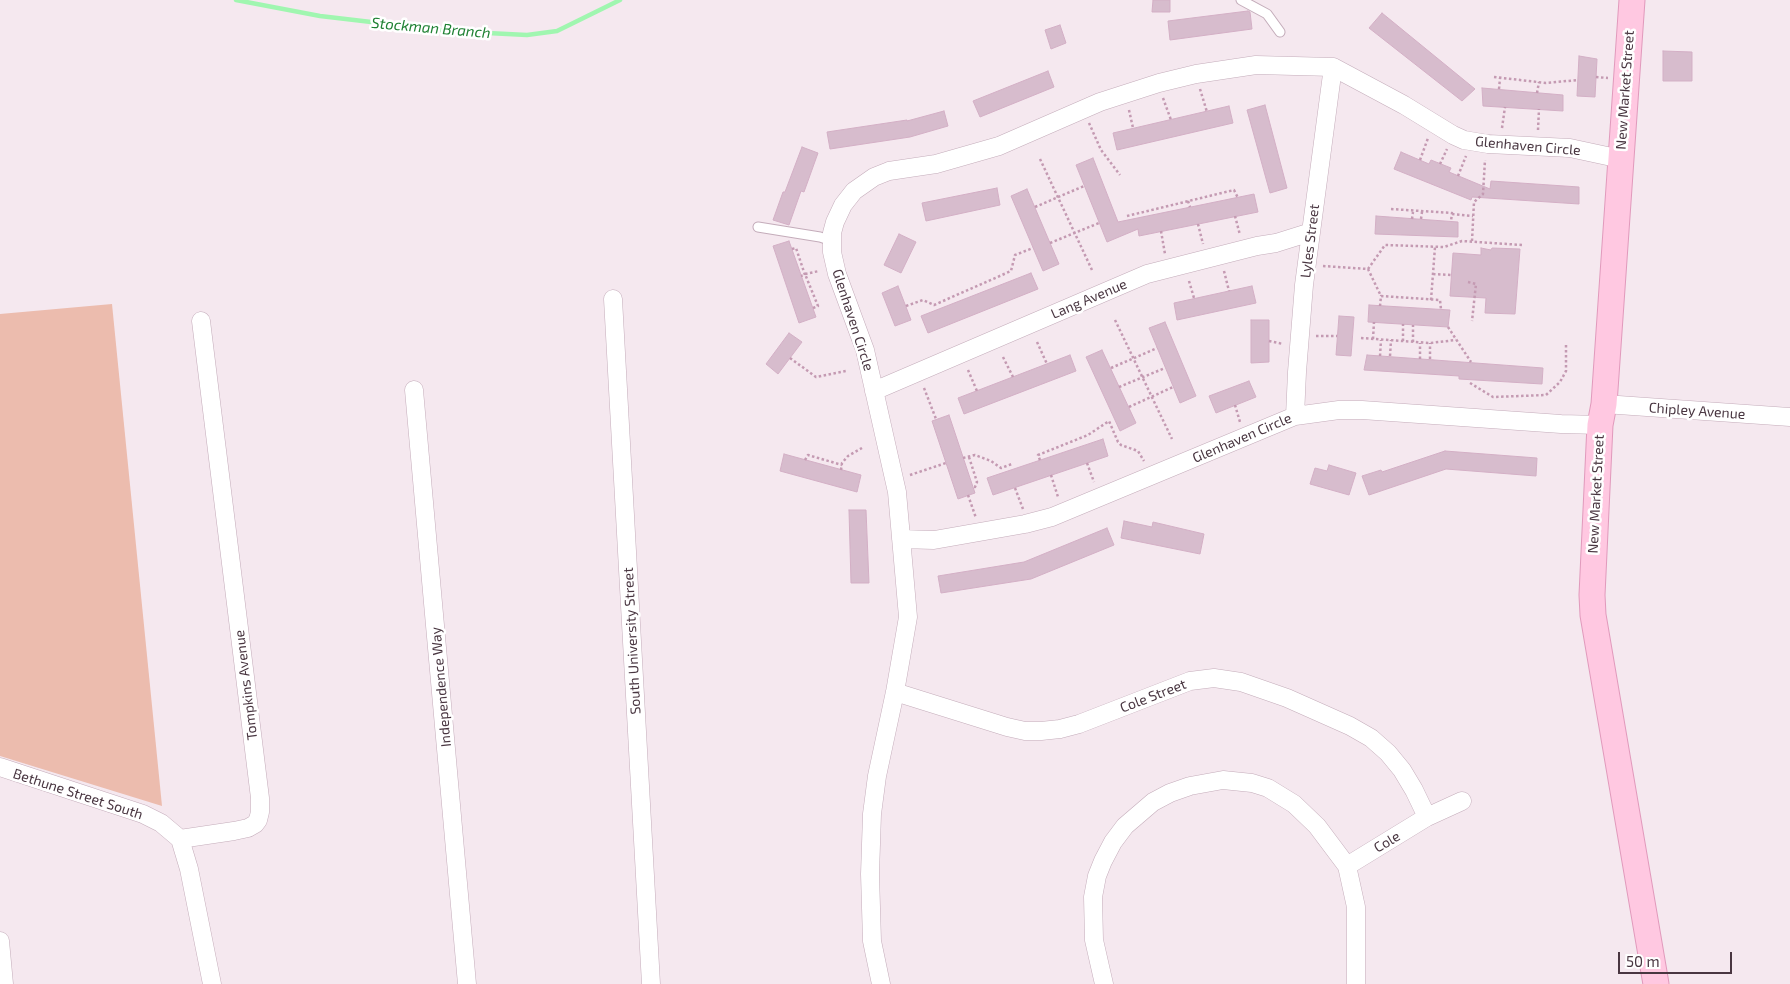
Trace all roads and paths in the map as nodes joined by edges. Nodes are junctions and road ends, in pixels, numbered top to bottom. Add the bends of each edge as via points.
1 (1241, 0) edge
2 (1632, 0) edge
3 (1280, 32) dead end
4 (1334, 67) junction
5 (1494, 77) dead end
6 (1500, 78) junction
7 (1578, 80) dead end
8 (1539, 82) junction
9 (1199, 86) dead end
10 (1499, 89) dead end
11 (1537, 93) dead end
12 (1162, 94) dead end
13 (1127, 105) dead end
14 (1505, 107) dead end
15 (1539, 110) dead end
16 (1207, 112) dead end
17 (1171, 120) dead end
18 (1088, 122) dead end
19 (1133, 128) dead end
20 (1502, 132) dead end
21 (1538, 134) dead end
22 (1428, 138) dead end
23 (1447, 148) dead end
24 (1467, 154) dead end
25 (1486, 156) dead end
26 (1040, 158) dead end
27 (1620, 159) junction
28 (1420, 160) dead end
29 (1440, 164) dead end
30 (1120, 175) dead end
31 (1458, 176) dead end
32 (1084, 186) dead end
33 (1238, 198) dead end
34 (1188, 201) junction
35 (1035, 207) dead end
36 (1190, 207) dead end
37 (1156, 208) junction
38 (1391, 209) dead end
39 (1412, 212) junction
40 (1422, 212) junction
41 (1157, 214) dead end
42 (1452, 214) junction
43 (1127, 216) dead end
44 (1235, 216) dead end
45 (1473, 216) junction
46 (1412, 219) dead end
47 (1421, 220) dead end
48 (1451, 221) dead end
49 (1099, 223) dead end
50 (1198, 224) dead end
51 (758, 227) dead end
52 (1161, 231) dead end
53 (1311, 232) junction
54 (1075, 233) junction
55 (1240, 236) dead end
56 (832, 241) junction
57 (1472, 241) junction
58 (1050, 243) dead end
59 (1522, 245) dead end
60 (1204, 246) dead end
61 (1434, 247) junction
62 (1033, 248) dead end
63 (792, 250) dead end
64 (1166, 256) dead end
65 (1322, 266) dead end
66 (1223, 267) dead end
67 (1368, 269) junction
68 (823, 270) dead end
69 (1092, 270) dead end
70 (1433, 274) junction
71 (803, 275) junction
72 (1452, 275) dead end
73 (1188, 276) dead end
74 (807, 280) junction
75 (803, 282) dead end
76 (1468, 282) dead end
77 (1229, 291) dead end
78 (1381, 296) junction
79 (1194, 298) dead end
80 (614, 299) dead end
81 (1431, 300) junction
82 (906, 306) dead end
83 (1380, 306) dead end
84 (812, 308) dead end
85 (1441, 309) dead end
86 (1115, 320) dead end
87 (201, 321) dead end
88 (1472, 321) dead end
89 (1374, 322) dead end
90 (1403, 324) dead end
91 (1413, 325) dead end
92 (1448, 327) dead end
93 (1315, 336) dead end
94 (1337, 336) dead end
95 (1360, 338) dead end
96 (1373, 339) junction
97 (1382, 340) junction
98 (1391, 340) junction
99 (1456, 340) junction
100 (1403, 341) junction
101 (1037, 342) dead end
102 (1413, 342) junction
103 (1420, 342) junction
104 (1430, 343) junction
105 (1566, 344) dead end
106 (1157, 348) dead end
107 (1380, 356) dead end
108 (1390, 356) dead end
109 (1003, 357) dead end
110 (790, 358) dead end
111 (1134, 358) junction
112 (1420, 359) dead end
113 (1430, 359) dead end
114 (1471, 362) dead end
115 (1047, 364) dead end
116 (1111, 368) dead end
117 (1165, 368) dead end
118 (968, 370) dead end
119 (846, 371) dead end
120 (1013, 377) dead end
121 (1143, 377) junction
122 (1470, 383) dead end
123 (1120, 387) dead end
124 (1173, 387) dead end
125 (924, 388) dead end
126 (414, 390) dead end
127 (977, 390) dead end
128 (874, 391) junction
129 (1152, 396) junction
130 (1129, 407) dead end
131 (1602, 415) junction
132 (1295, 416) junction
133 (1790, 417) edge
134 (936, 419) dead end
135 (1172, 439) dead end
136 (862, 448) dead end
137 (969, 457) junction
138 (963, 458) dead end
139 (806, 460) dead end
140 (1040, 460) dead end
141 (946, 462) dead end
142 (1087, 463) dead end
143 (1012, 464) dead end
144 (842, 465) junction
145 (1146, 465) dead end
146 (841, 470) dead end
147 (910, 475) dead end
148 (1051, 475) dead end
149 (972, 486) dead end
150 (1096, 486) dead end
151 (1015, 488) dead end
152 (968, 496) dead end
153 (1060, 500) dead end
154 (1023, 510) dead end
155 (976, 519) dead end
156 (901, 539) junction
157 (895, 692) junction
158 (0, 767) edge
159 (1462, 801) dead end
160 (1427, 817) junction
161 (180, 839) junction
162 (1346, 866) junction
163 (0, 941) edge
164 (4, 984) edge
165 (212, 984) edge
166 (467, 984) edge
167 (652, 984) edge
168 (881, 984) edge
169 (1104, 984) edge
170 (1356, 984) edge
171 (1656, 984) edge

1 - 3 lane via 1267,14
2 - 27 street, New Market Street
4 - 27 street, Glenhaven Circle via 1464,140 1570,148
4 - 53 street, Lyles Street
4 - 56 street, Glenhaven Circle via 1256,65 1196,74 1100,102 991,148 936,164 889,171 854,191 835,222
5 - 6 path
6 - 8 path
6 - 10 path
7 - 8 path
8 - 11 path
9 - 16 path
12 - 17 path
13 - 19 path
14 - 20 path
15 - 21 path
18 - 30 path via 1101,150
22 - 28 path
23 - 29 path
24 - 31 path
25 - 45 path via 1483,194 1474,202
26 - 54 path
27 - 131 street, New Market Street
32 - 35 path
33 - 34 path via 1234,190
34 - 36 path
34 - 37 path
37 - 41 path
37 - 43 path
38 - 39 path
39 - 40 path
39 - 46 path
40 - 42 path
40 - 47 path
42 - 45 path
42 - 48 path
44 - 55 path
45 - 57 path
49 - 54 path
50 - 60 path
51 - 56 lane
52 - 64 path
53 - 128 street, Lang Avenue via 1147,274
53 - 132 street, Lyles Street
54 - 58 path
54 - 69 path
56 - 128 street, Glenhaven Circle via 835,268 865,350
57 - 59 path
57 - 61 path via 1444,248
61 - 67 path via 1385,245
61 - 70 path
62 - 82 path via 1015,255 1011,270 934,305 923,300
63 - 71 path via 796,248
65 - 67 path
66 - 77 path
67 - 78 path
68 - 71 path
70 - 72 path
70 - 81 path
71 - 74 path
73 - 79 path
74 - 75 path
74 - 84 path via 818,306
76 - 88 path via 1476,284
78 - 81 path
78 - 83 path
80 - 167 street, South University Street
81 - 85 path via 1440,300
86 - 111 path
87 - 161 street, Tompkins Avenue via 260,812 255,824 248,828
89 - 96 path
90 - 100 path
91 - 102 path
92 - 99 path
93 - 94 path
95 - 96 path
96 - 97 path
97 - 98 path
97 - 107 path
98 - 100 path
98 - 108 path
99 - 104 path
99 - 114 path
100 - 102 path
101 - 115 path
102 - 103 path
103 - 104 path
103 - 112 path
104 - 113 path
105 - 122 path via 1566,371 1546,395 1494,397
106 - 111 path
109 - 120 path
110 - 119 path via 816,376
111 - 116 path
111 - 121 path
117 - 121 path
118 - 127 path
121 - 123 path
121 - 129 path
124 - 129 path
125 - 134 path
126 - 166 street, Independence Way
128 - 156 street, Glenhaven Circle via 897,492
129 - 130 path
129 - 135 path
131 - 132 street, Glenhaven Circle via 1561,424 1362,410
131 - 133 street, Chipley Avenue
131 - 171 street, New Market Street via 1592,572 1593,615
132 - 156 street, Glenhaven Circle via 1052,518 934,540
136 - 144 path via 848,456
137 - 138 path
137 - 143 path via 975,455 1001,468
137 - 149 path via 977,482 975,487
139 - 144 path via 808,455
140 - 145 path via 1038,455 1088,435 1109,421 1118,442 1138,451
141 - 147 path
142 - 150 path
144 - 146 path
148 - 153 path
151 - 154 path
152 - 155 path
156 - 157 street via 908,617
157 - 160 street, Cole Street via 1007,728 1041,731 1079,724 1190,681 1214,678 1241,682 1287,698 1371,738 1402,770
157 - 168 street via 872,814 872,941
158 - 161 street, Bethune Street South via 143,814 161,823
159 - 160 street, Cole
160 - 162 street, Cole
161 - 165 street
162 - 169 street via 1305,812 1268,788 1223,780 1170,793 1124,826 1102,861 1093,897 1094,940
162 - 170 street via 1356,907
163 - 164 street

